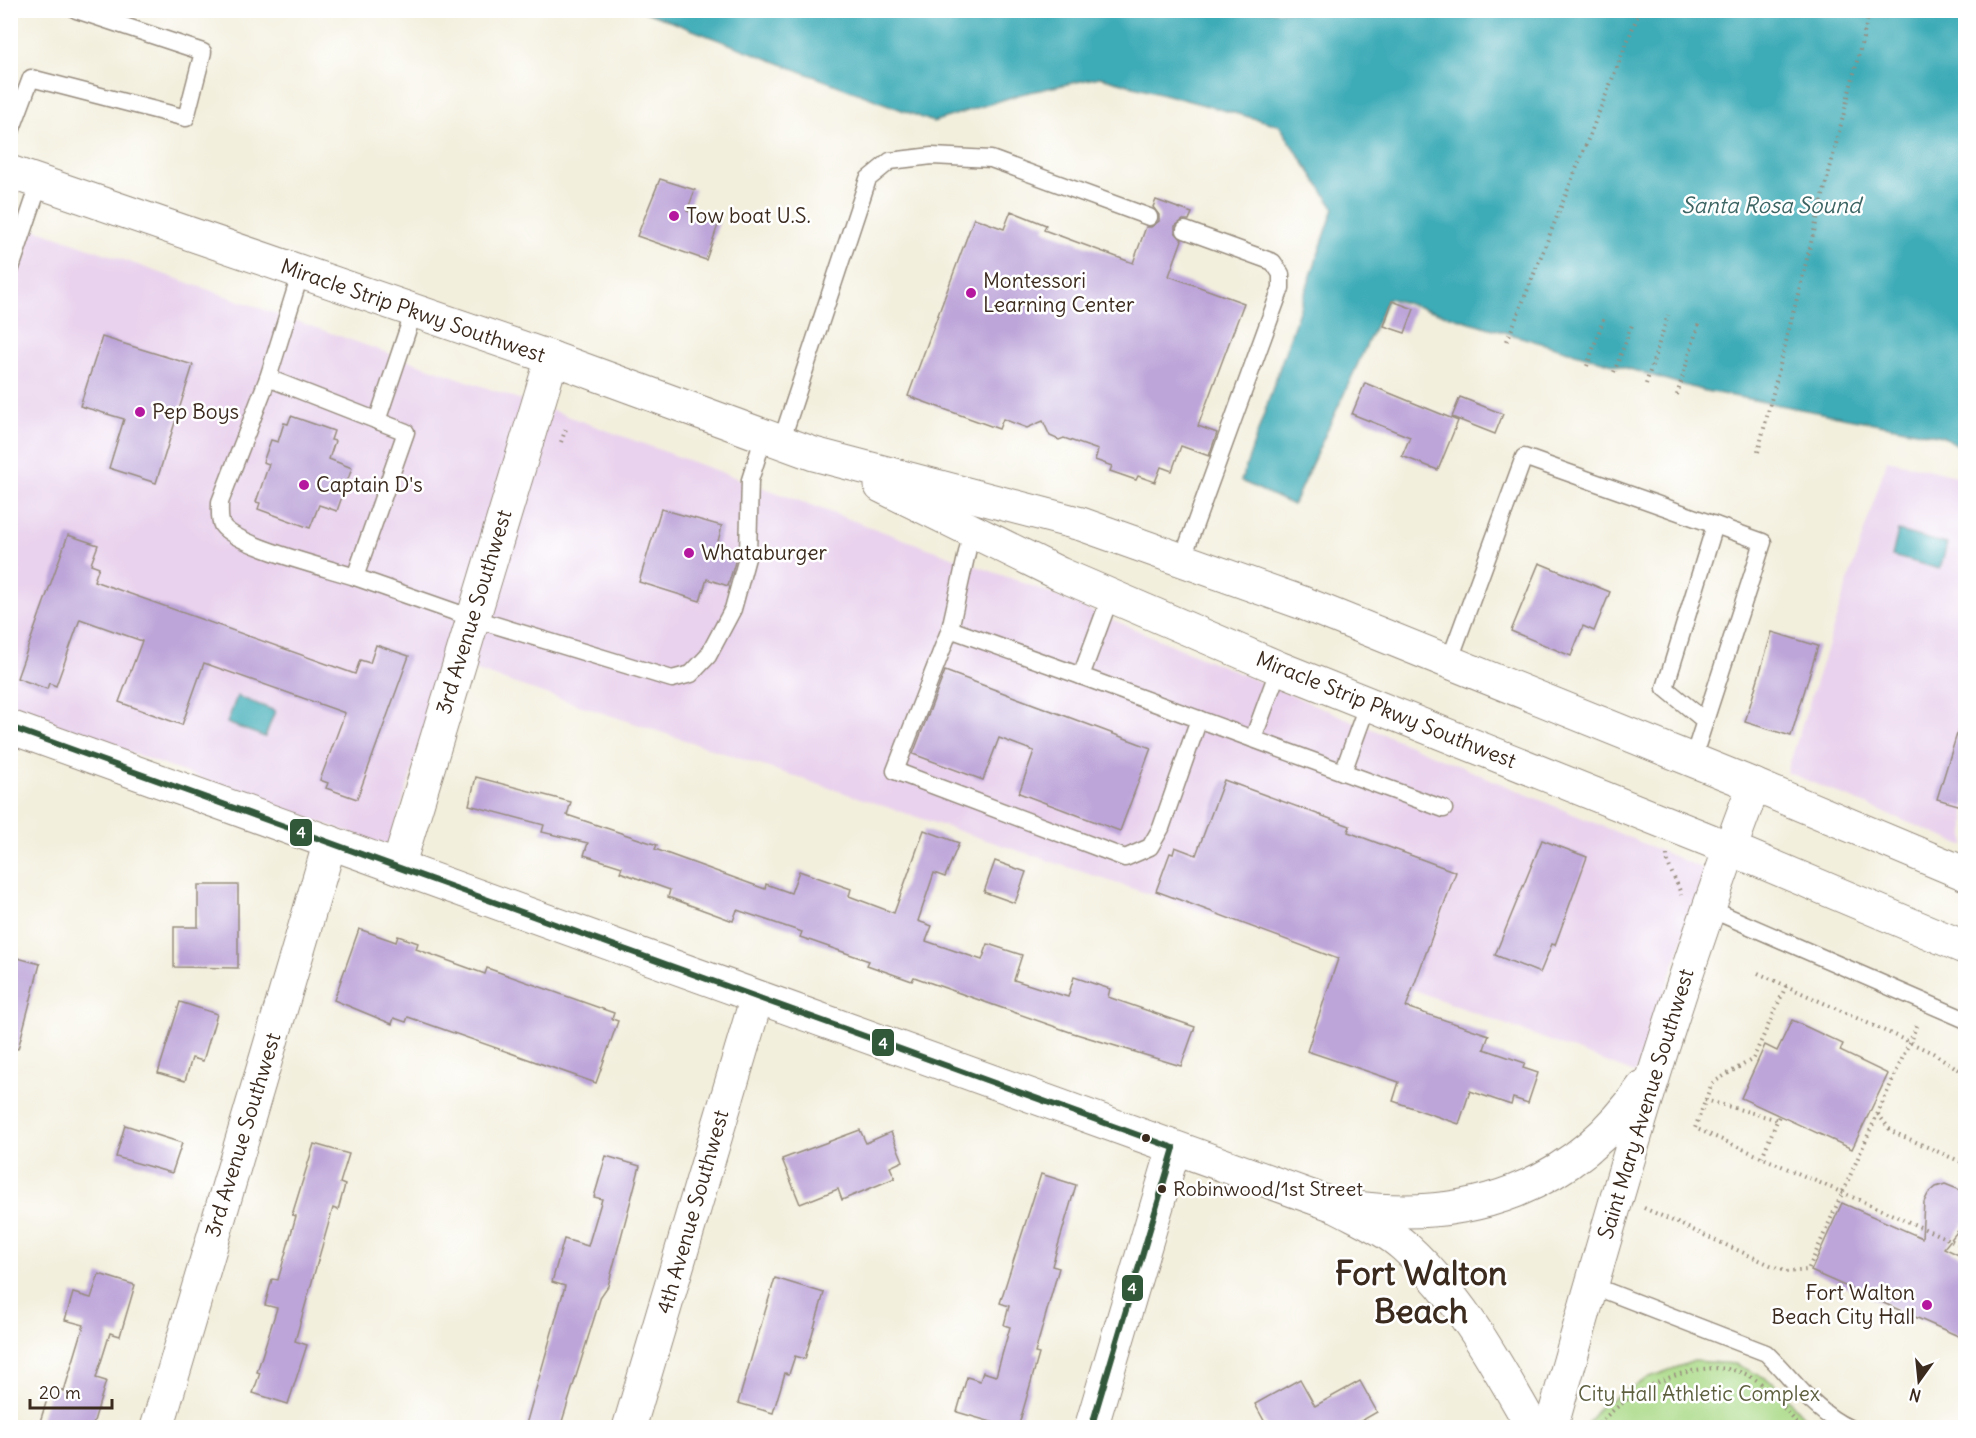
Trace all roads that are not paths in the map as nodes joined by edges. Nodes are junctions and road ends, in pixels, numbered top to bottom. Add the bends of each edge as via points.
1 (76, 10) edge
2 (10, 134) edge
3 (25, 177) edge
4 (1149, 217) dead end
5 (1185, 230) dead end
6 (10, 272) edge
7 (301, 272) junction
8 (414, 311) junction
9 (552, 358) junction
10 (268, 378) junction
11 (377, 421) junction
12 (772, 439) junction
13 (814, 454) junction
14 (1715, 525) junction
15 (972, 531) junction
16 (1182, 560) junction
17 (355, 577) junction
18 (1111, 595) junction
19 (472, 618) junction
20 (950, 629) junction
21 (1449, 662) junction
22 (1280, 668) junction
23 (1081, 676) junction
24 (1368, 703) junction
25 (1199, 719) junction
26 (1705, 721) junction
27 (10, 727) edge
28 (1253, 739) junction
29 (1692, 761) junction
30 (1343, 772) junction
31 (1754, 785) junction
32 (1444, 809) dead end
33 (330, 842) junction
34 (1730, 848) junction
35 (398, 867) junction
36 (1965, 874) edge
37 (1695, 906) junction
38 (1965, 948) edge
39 (757, 997) junction
40 (1965, 1020) edge
41 (1653, 1071) junction
42 (1174, 1148) junction
43 (1337, 1206) junction
44 (1591, 1285) junction
45 (157, 1428) edge
46 (630, 1428) edge
47 (1091, 1428) edge
48 (1533, 1428) edge
49 (1551, 1428) edge
50 (1849, 1428) edge

1 - 2 lane via 203,51 186,118 31,78
3 - 6 lane
3 - 7 main road, Miracle Strip Pkwy Southwest
4 - 12 lane via 991,159 932,156 890,161 868,179
5 - 16 lane via 1273,262 1281,274 1281,288
7 - 8 main road, Miracle Strip Pkwy Southwest
7 - 10 lane
8 - 9 main road, Miracle Strip Pkwy Southwest
8 - 11 lane
9 - 12 main road, Miracle Strip Pkwy Southwest
9 - 19 main road, 3rd Avenue Southwest
10 - 11 lane
10 - 17 lane via 220,502 221,523 231,535 257,546
11 - 17 lane via 406,432
12 - 13 main road, Miracle Strip Pkwy Southwest
12 - 19 lane via 750,480 748,554 733,609 708,656 691,674 672,680
13 - 15 main road, Miracle Strip Pkwy Southwest
13 - 16 main road, Miracle Strip Pkwy Southwest via 1081,524
14 - 21 lane via 1524,457
14 - 26 lane via 1665,688
14 - 26 lane via 1763,542
15 - 18 main road, Miracle Strip Pkwy Southwest
15 - 20 lane
16 - 21 main road, Miracle Strip Pkwy Southwest via 1303,603
17 - 19 lane
18 - 22 main road, Miracle Strip Pkwy Southwest
18 - 23 lane
19 - 35 main road, 3rd Avenue Southwest
20 - 23 lane
20 - 25 lane via 895,771 1125,858 1150,847 1161,828
21 - 29 main road, Miracle Strip Pkwy Southwest
22 - 24 main road, Miracle Strip Pkwy Southwest
22 - 28 lane
23 - 25 lane
24 - 30 lane
24 - 34 main road, Miracle Strip Pkwy Southwest
25 - 28 lane
26 - 29 lane
27 - 33 main road
28 - 30 lane
29 - 31 main road, Miracle Strip Pkwy Southwest
30 - 32 lane
31 - 34 main road, Saint Mary Avenue Southwest
31 - 36 main road, Miracle Strip Pkwy Southwest
33 - 35 main road
33 - 45 main road, 3rd Avenue Southwest
34 - 37 main road, Saint Mary Avenue Southwest
34 - 38 main road, Miracle Strip Pkwy Southwest
35 - 39 main road
37 - 40 lane
37 - 41 main road, Saint Mary Avenue Southwest
39 - 42 main road
39 - 46 main road, 4th Avenue Southwest
41 - 43 main road via 1629,1107 1589,1147 1552,1174 1516,1192 1476,1205 1413,1212
41 - 44 main road, Saint Mary Avenue Southwest
42 - 43 main road
42 - 47 main road
43 - 48 main road via 1402,1245 1438,1280 1493,1358
44 - 49 main road, Saint Mary Avenue Southwest
44 - 50 lane via 1766,1353 1810,1402

